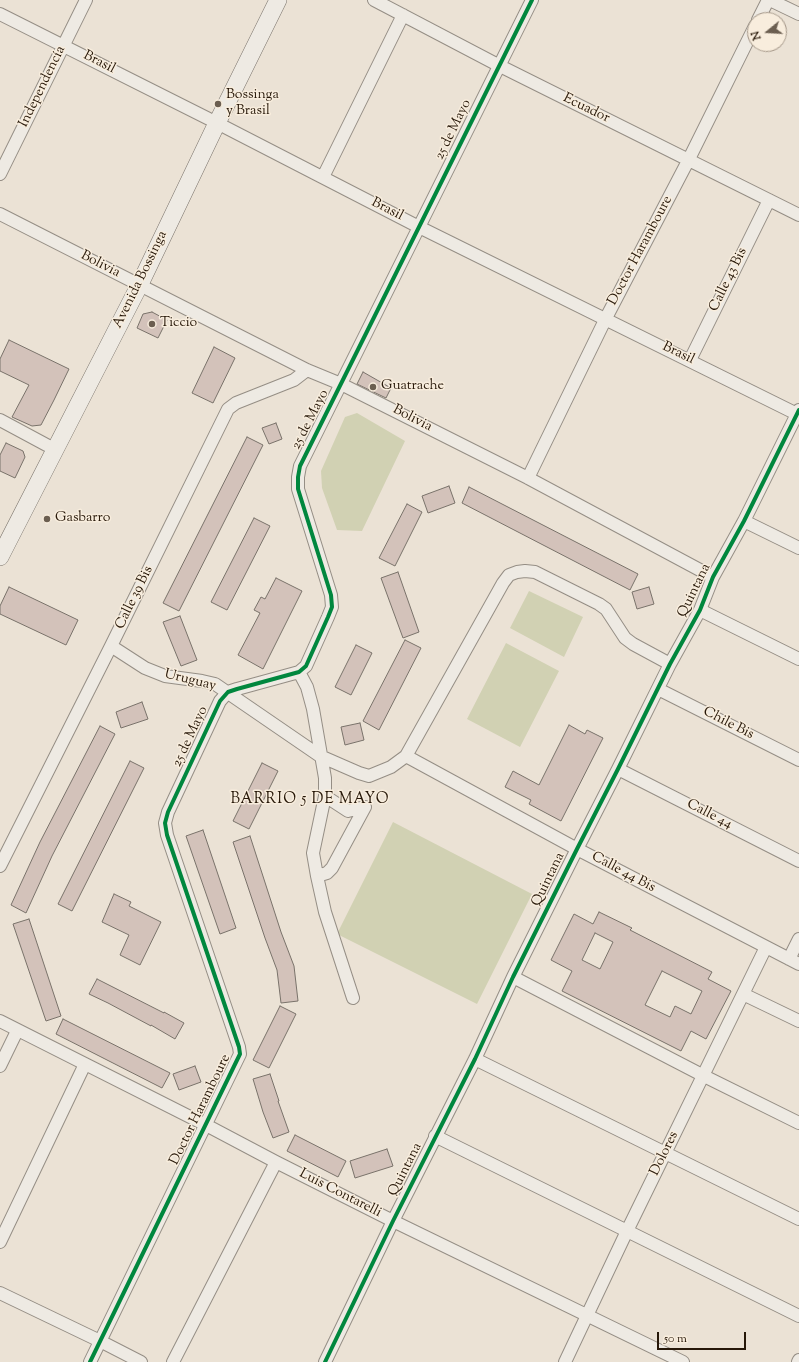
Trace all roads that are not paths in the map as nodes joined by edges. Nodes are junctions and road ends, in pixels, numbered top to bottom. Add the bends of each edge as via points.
1 (86, 0) edge
2 (278, 0) edge
3 (374, 0) edge
4 (532, 0) edge
5 (769, 0) edge
6 (796, 8) edge
7 (762, 12) edge
8 (0, 14) edge
9 (403, 15) junction
10 (747, 42) edge
11 (64, 45) junction
12 (498, 65) junction
13 (217, 123) junction
14 (689, 159) junction
15 (0, 174) edge
16 (323, 177) junction
17 (769, 200) junction
18 (0, 214) edge
19 (799, 215) edge
20 (419, 227) junction
21 (139, 286) junction
22 (606, 318) junction
23 (690, 360) junction
24 (307, 370) junction
25 (341, 384) junction
26 (798, 412) edge
27 (0, 420) edge
28 (54, 449) junction
29 (528, 478) junction
30 (744, 521) junction
31 (799, 548) edge
32 (0, 557) edge
33 (713, 577) junction
34 (700, 610) junction
35 (111, 646) junction
36 (799, 659) edge
37 (670, 664) junction
38 (300, 672) junction
39 (658, 689) junction
40 (228, 692) junction
41 (320, 756) junction
42 (406, 756) junction
43 (799, 760) edge
44 (618, 769) junction
45 (325, 796) junction
46 (168, 812) joint
47 (577, 849) junction
48 (799, 861) edge
49 (0, 866) edge
50 (317, 876) junction
51 (799, 939) edge
52 (766, 947) junction
53 (794, 962) edge
54 (513, 978) junction
55 (743, 994) junction
56 (353, 998) dead end
57 (0, 1021) edge
58 (799, 1022) edge
59 (17, 1031) junction
60 (475, 1059) junction
61 (86, 1064) junction
62 (0, 1066) edge
63 (704, 1076) junction
64 (799, 1123) edge
65 (206, 1125) junction
66 (435, 1136) junction
67 (665, 1153) junction
68 (276, 1162) junction
69 (799, 1220) edge
70 (393, 1221) junction
71 (627, 1231) junction
72 (0, 1242) edge
73 (0, 1293) edge
74 (588, 1316) junction
75 (799, 1316) edge
76 (100, 1340) junction
77 (90, 1362) edge
78 (141, 1362) edge
79 (173, 1362) edge
80 (325, 1362) edge
81 (566, 1362) edge
82 (683, 1362) edge

1 - 11 street, Independencía
2 - 13 main road, Avenida Bossinga
3 - 9 street, Ecuador
4 - 12 street, 25 de Mayo
5 - 6 street
5 - 7 street
8 - 11 street, Brasil
9 - 12 street, Ecuador
9 - 16 street
10 - 14 street, Doctor Haramboure
11 - 13 street, Brasil
11 - 15 street, Independencía
12 - 14 street, Ecuador
12 - 20 street, 25 de Mayo
13 - 16 street, Brasil
13 - 21 main road, Avenida Bossinga
14 - 17 street, Ecuador
14 - 22 street, Doctor Haramboure
16 - 20 street, Brasil
17 - 19 street, Ecuador
17 - 23 street, Calle 43 Bis
18 - 21 street, Bolivia
20 - 22 street, Brasil
20 - 25 street, 25 de Mayo
21 - 24 street, Bolivia
21 - 28 main road, Avenida Bossinga
22 - 23 street, Brasil
22 - 29 street, Doctor Haramboure
23 - 26 street, Brasil
24 - 25 street, Bolivia
24 - 35 street, Calle 39 Bis via 294,380 236,403 228,409
25 - 29 street, Bolivia
25 - 38 street, 25 de Mayo via 300,466 298,477 298,489 331,595 332,607 306,666
26 - 30 street, Quintana
27 - 28 street
28 - 32 main road, Avenida Bossinga
29 - 33 street, Bolivia
30 - 31 street
30 - 33 street, Quintana
33 - 34 street, Quintana
34 - 36 street
34 - 37 street, Quintana
35 - 40 street, Uruguay via 145,668 165,676 215,684
35 - 49 street, Calle 39 Bis
37 - 39 street, Quintana
37 - 42 street via 625,638 606,609 599,604 534,572 517,572 509,575 503,583
38 - 40 street
38 - 41 street via 313,709
39 - 43 street, Chile Bis
39 - 44 street, Quintana
40 - 41 street, Uruguay
40 - 46 street, 25 de Mayo via 220,701
41 - 42 street, Uruguay via 369,776 390,767
41 - 45 street via 325,778
42 - 47 street, Calle 44 Bis
44 - 47 street, Quintana
44 - 48 street, Calle 44
45 - 50 street via 313,853
45 - 50 street via 348,811 365,807 332,868 327,873
46 - 65 street, Doctor Haramboure via 165,823 167,836 240,1054
47 - 52 street, Calle 44 Bis
47 - 54 street, Quintana
50 - 56 street via 325,912
51 - 53 street
52 - 53 street, Calle 44 Bis
52 - 55 street, Dolores
54 - 60 street, Quintana
54 - 63 street
55 - 58 street
55 - 63 street, Dolores
57 - 59 street, Luis Contarelli
59 - 61 street, Luis Contarelli
59 - 62 street
60 - 66 street, Quintana
60 - 67 street
61 - 65 street, Luis Contarelli
61 - 72 street
63 - 64 street
63 - 67 street, Dolores
65 - 68 street, Luis Contarelli
65 - 76 street, Doctor Haramboure
66 - 70 street, Quintana
66 - 71 street
67 - 69 street
67 - 71 street, Dolores
68 - 70 street, Luis Contarelli
68 - 79 street
70 - 74 street, Luis Contarelli
70 - 80 street, Quintana
71 - 74 street, Dolores
71 - 75 street
73 - 76 street
74 - 81 street, Dolores
74 - 82 street, Luis Contarelli
76 - 77 street, Doctor Haramboure
76 - 78 street

